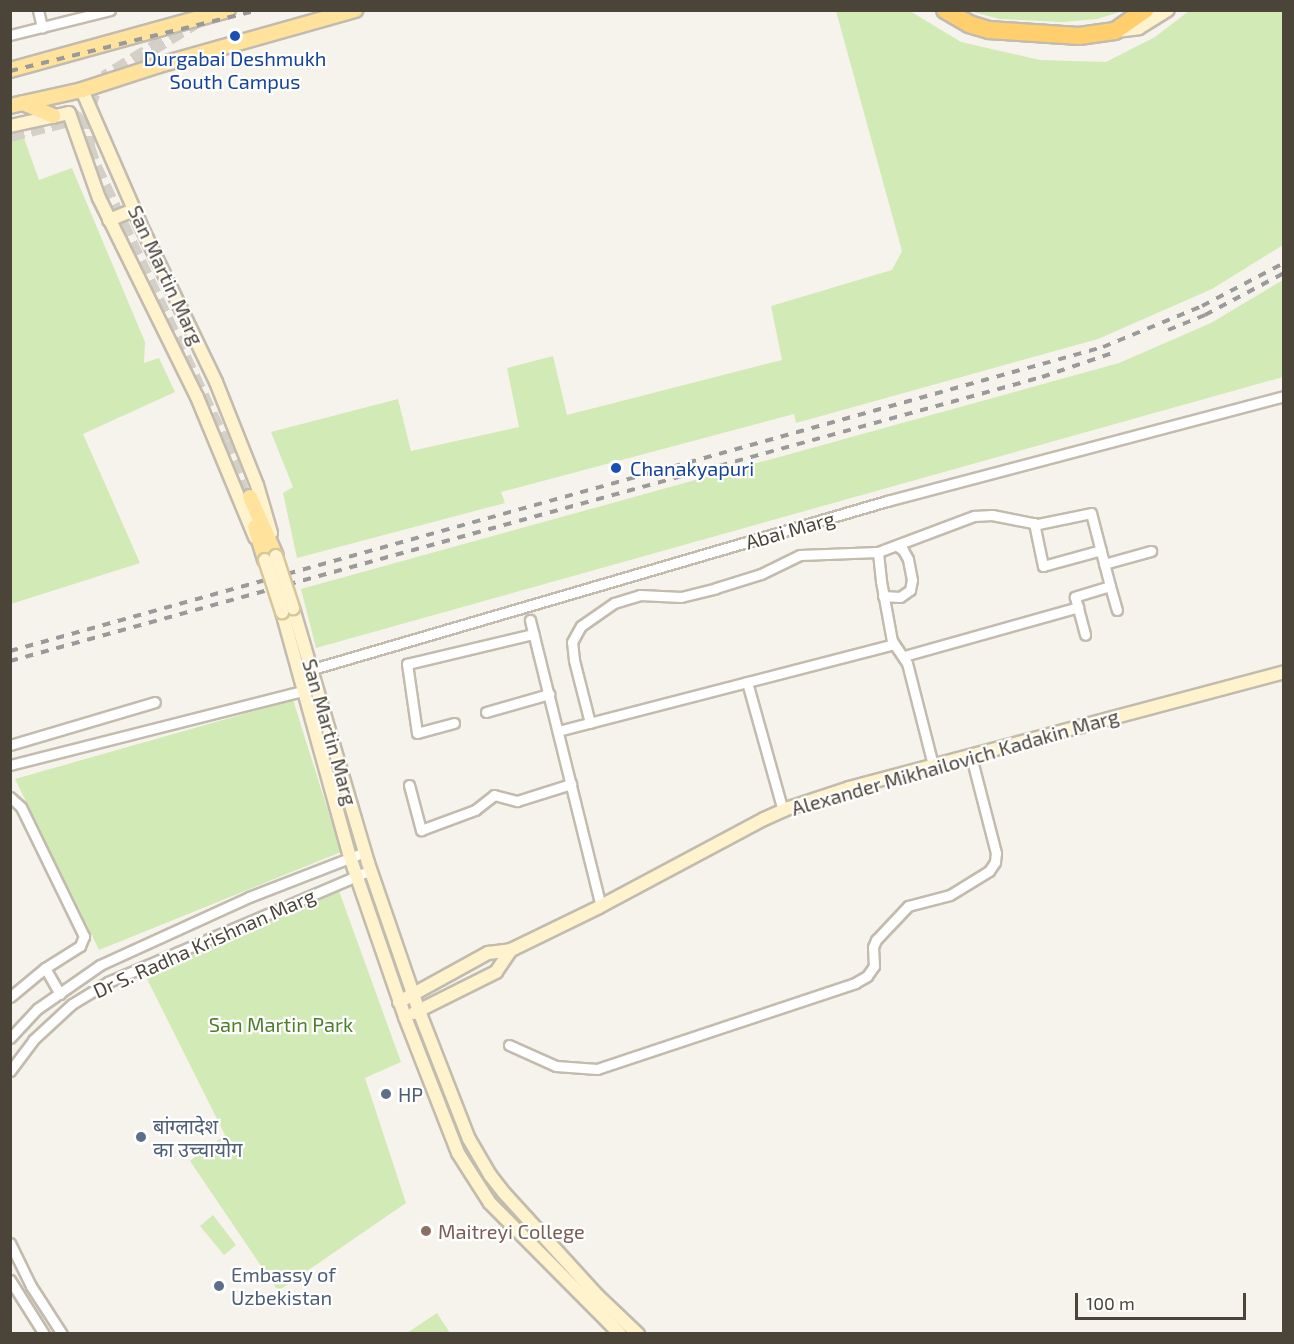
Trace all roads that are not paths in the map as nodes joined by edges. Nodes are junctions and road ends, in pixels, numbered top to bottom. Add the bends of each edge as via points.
1 (38, 10) edge
2 (110, 10) edge
3 (192, 10) edge
4 (228, 10) edge
5 (355, 10) edge
6 (945, 10) edge
7 (1145, 10) edge
8 (1165, 12) edge
9 (181, 23) junction
10 (42, 28) junction
11 (1115, 31) junction
12 (10, 35) edge
13 (10, 70) edge
14 (82, 90) junction
15 (17, 105) edge
16 (53, 116) junction
17 (10, 126) edge
18 (134, 210) junction
19 (109, 220) junction
20 (1284, 396) edge
21 (248, 498) tunnel mouth
22 (1034, 523) junction
23 (897, 546) junction
24 (1101, 550) junction
25 (1151, 551) dead end
26 (878, 552) junction
27 (271, 558) junction
28 (1104, 564) junction
29 (1110, 586) junction
30 (883, 596) junction
31 (1078, 607) junction
32 (288, 610) junction
33 (1117, 610) dead end
34 (530, 620) dead end
35 (533, 634) junction
36 (1085, 635) dead end
37 (894, 644) junction
38 (904, 656) junction
39 (312, 669) junction
40 (1284, 672) edge
41 (299, 673) junction
42 (747, 682) junction
43 (303, 691) junction
44 (549, 694) junction
45 (155, 702) dead end
46 (486, 712) dead end
47 (454, 723) dead end
48 (590, 723) junction
49 (558, 731) junction
50 (10, 745) edge
51 (971, 756) junction
52 (10, 765) edge
53 (933, 765) junction
54 (409, 784) dead end
55 (571, 784) junction
56 (10, 796) edge
57 (783, 811) junction
58 (365, 852) junction
59 (350, 857) junction
60 (371, 870) junction
61 (356, 876) junction
62 (601, 906) junction
63 (511, 950) junction
64 (100, 965) junction
65 (45, 968) junction
66 (108, 982) junction
67 (60, 994) junction
68 (413, 994) junction
69 (10, 997) edge
70 (399, 1002) junction
71 (419, 1011) junction
72 (405, 1017) junction
73 (10, 1038) edge
74 (509, 1045) dead end
75 (10, 1071) edge
76 (10, 1243) edge
77 (10, 1280) edge
78 (31, 1286) junction
79 (16, 1293) junction
80 (44, 1334) edge
81 (62, 1334) edge
82 (620, 1334) edge
83 (638, 1334) edge

1 - 10 street
2 - 10 street
3 - 9 street
4 - 9 main road
5 - 14 main road
6 - 11 highway via 979,27 1010,33 1079,36
7 - 11 highway
8 - 11 street via 1139,28
9 - 13 main road
10 - 12 street
14 - 15 main road
14 - 18 street, San Martin Marg
15 - 16 main road
16 - 17 street
16 - 19 street, San Martin Marg via 69,113
18 - 19 street
18 - 27 street, San Martin Marg via 216,382 257,485
19 - 27 street, San Martin Marg
20 - 39 street, Abai Marg via 876,505
21 - 27 main road
22 - 23 street via 992,515 974,516
22 - 24 street via 1090,513
22 - 24 street via 1043,566
23 - 26 street
23 - 30 street via 908,559 910,590 900,597
24 - 28 street
25 - 28 street
26 - 30 street
26 - 48 street via 800,555 761,574 690,595 640,595 614,603 581,626 572,642
27 - 32 street, San Martin Marg, bridge
28 - 29 street
29 - 31 street via 1075,597
29 - 33 street
30 - 37 street
31 - 36 street
31 - 38 street
32 - 39 street, San Martin Marg
32 - 41 street, San Martin Marg
34 - 35 street
35 - 44 street
35 - 47 street via 407,664 417,733
37 - 38 street
37 - 42 street
38 - 53 street
39 - 41 street, Abai Marg
39 - 58 street, San Martin Marg
40 - 51 street, Alexander Mikhailovich Kadakin Marg
41 - 43 street, San Martin Marg
42 - 48 street
42 - 57 street
43 - 52 street
43 - 59 street, San Martin Marg
44 - 46 street
44 - 49 street
45 - 50 street
48 - 49 street
49 - 55 street
51 - 53 street, Alexander Mikhailovich Kadakin Marg
51 - 74 street via 995,862 989,871 950,895 908,906 876,940 873,966 867,976 597,1069 556,1066
53 - 57 street, Alexander Mikhailovich Kadakin Marg
54 - 55 street via 421,830 475,810 494,795 517,801
55 - 62 street
56 - 65 street via 21,807 84,936 80,946
57 - 62 street, Alexander Mikhailovich Kadakin Marg
58 - 59 street, Dr S. Radha Krishnan Marg
58 - 60 street, San Martin Marg
59 - 61 street, San Martin Marg
59 - 64 street, Dr S. Radha Krishnan Marg via 249,897
60 - 61 street, Dr S. Radha Krishnan Marg
60 - 68 street, San Martin Marg
61 - 66 street, Dr S. Radha Krishnan Marg
61 - 70 street, San Martin Marg
62 - 63 street, Alexander Mikhailovich Kadakin Marg
63 - 68 street via 488,953
63 - 71 street via 496,972
64 - 66 street
64 - 67 street, Dr S. Radha Krishnan Marg
65 - 67 street
65 - 69 street
66 - 75 street, Dr S. Radha Krishnan Marg via 72,1004 33,1040
67 - 73 street, Dr S. Radha Krishnan Marg via 37,1009
68 - 70 street
68 - 71 street, San Martin Marg
70 - 72 street, San Martin Marg
71 - 72 street
71 - 83 street, San Martin Marg via 470,1139 490,1174 597,1295
72 - 82 street, San Martin Marg via 470,1176 513,1228
76 - 78 street
77 - 79 street
78 - 79 street
78 - 81 street
79 - 80 street

